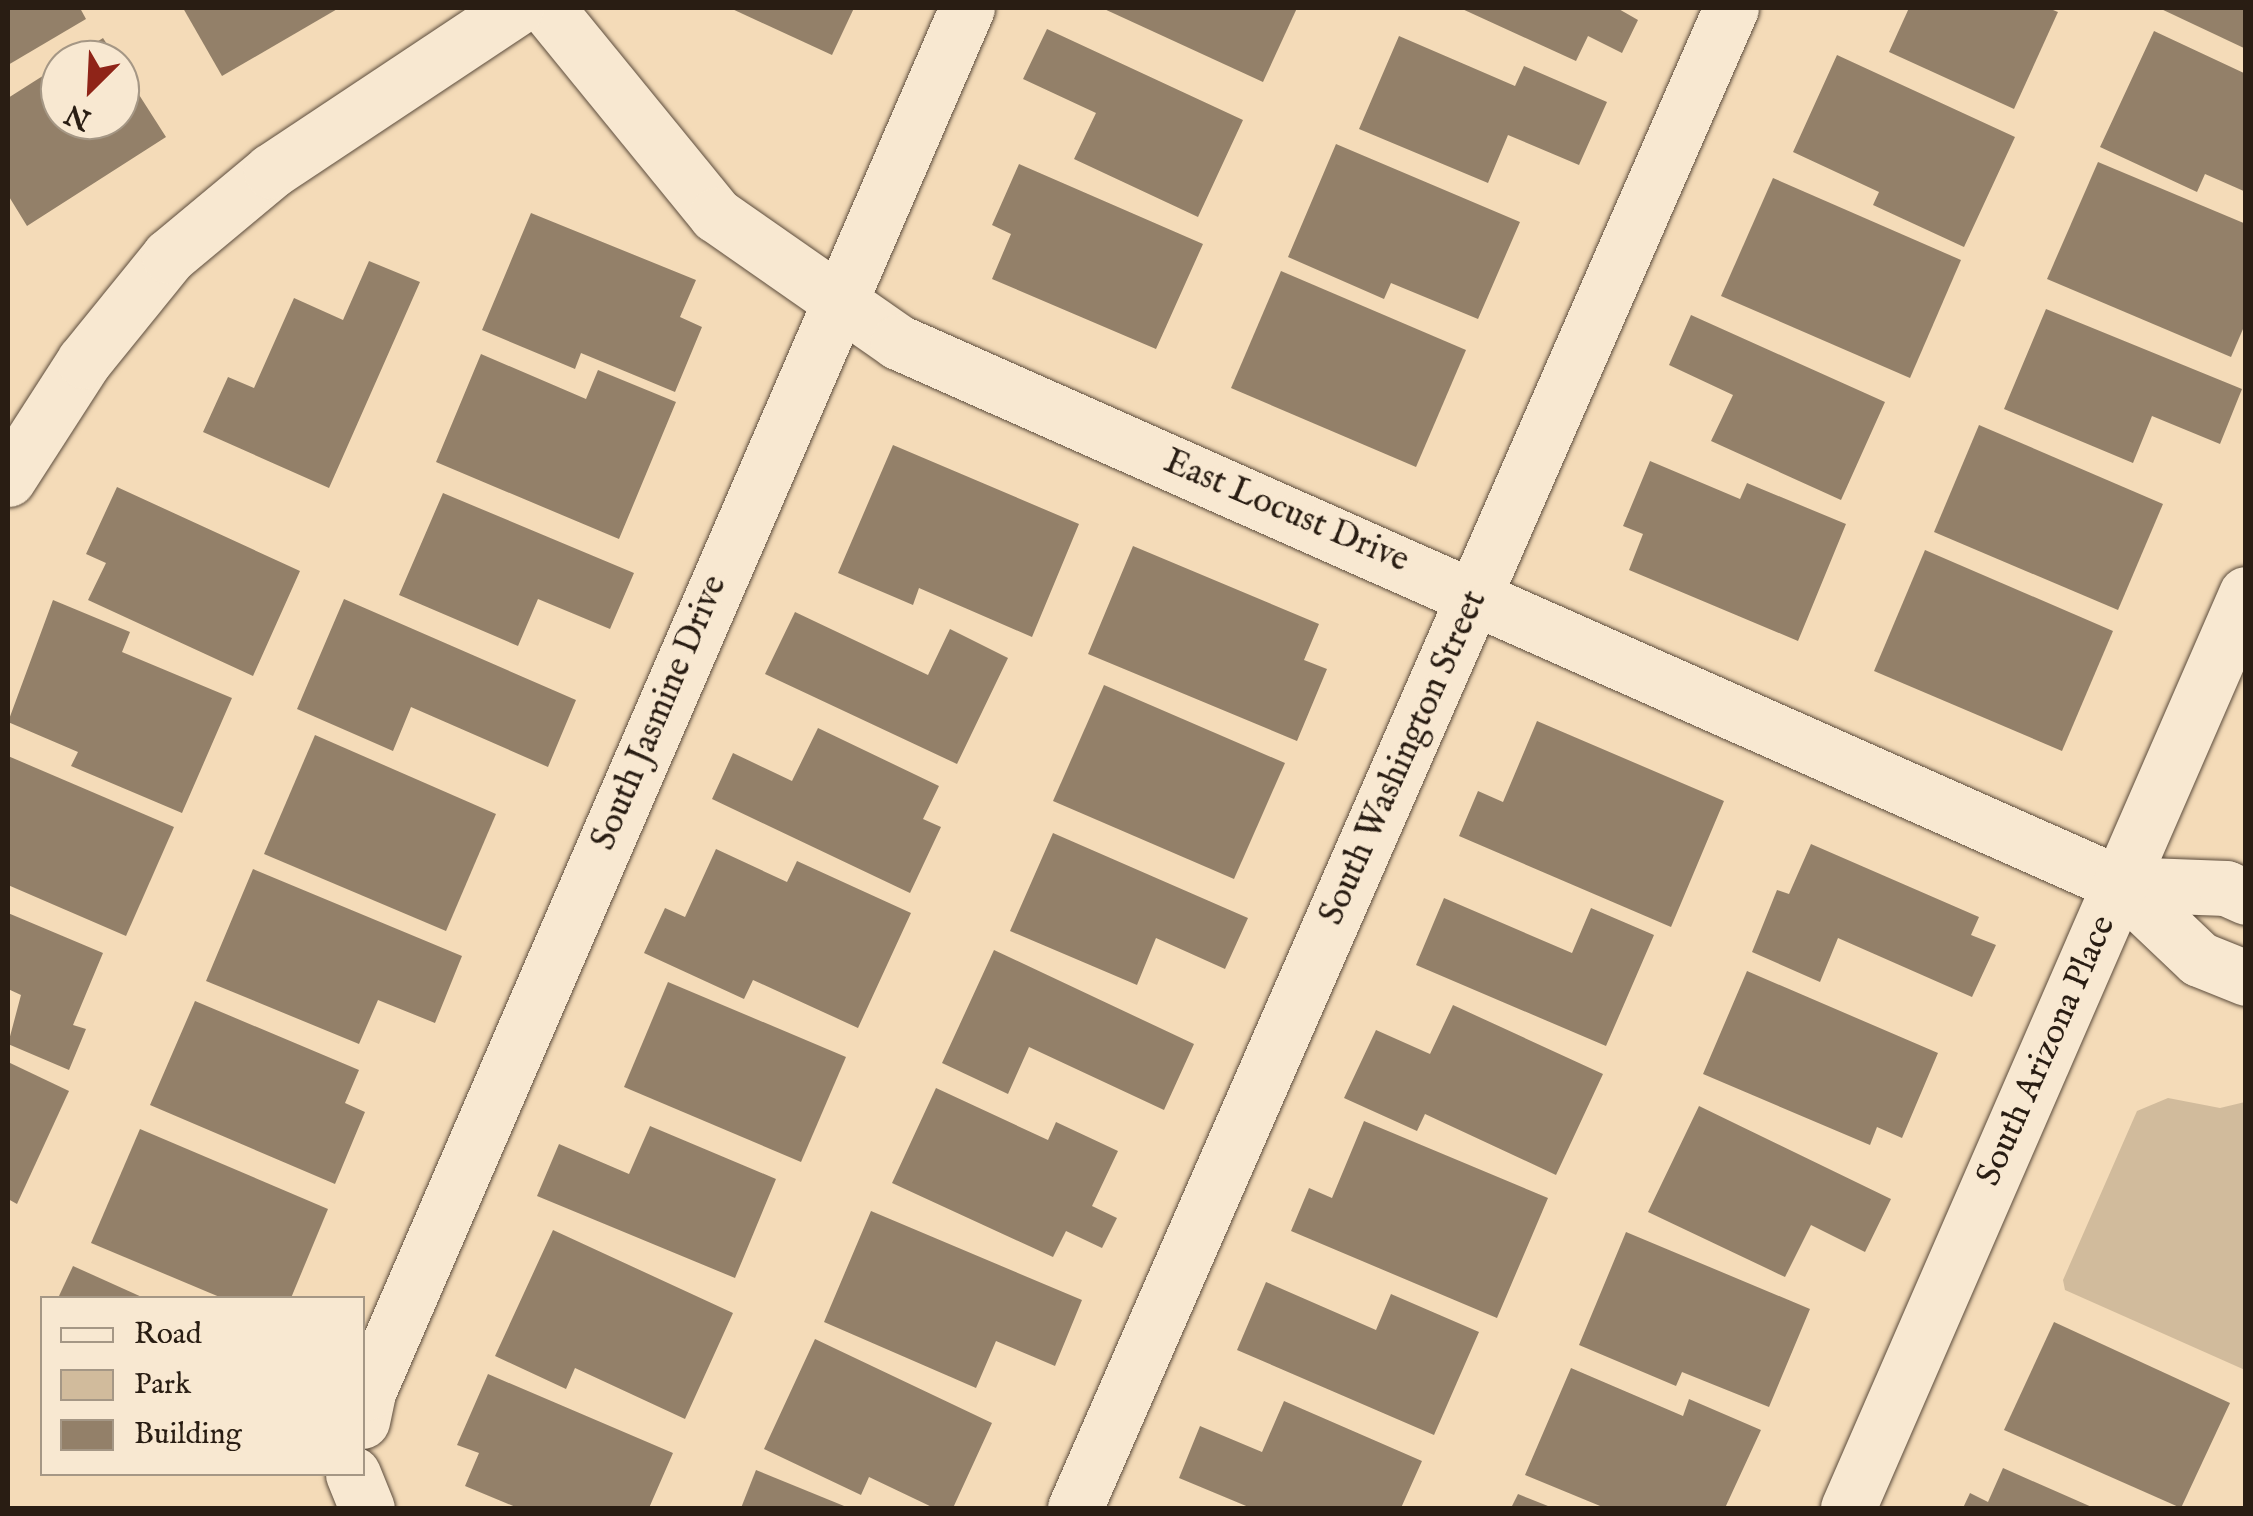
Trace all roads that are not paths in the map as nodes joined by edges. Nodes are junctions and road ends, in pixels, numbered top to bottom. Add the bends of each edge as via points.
1 (516, 8) edge
2 (547, 8) edge
3 (967, 8) edge
4 (1731, 8) edge
5 (838, 302) junction
6 (23, 413) edge
7 (8, 479) edge
8 (1476, 594) junction
9 (2246, 594) edge
10 (2120, 884) junction
11 (2246, 897) edge
12 (2246, 978) edge
13 (365, 1407) edge
14 (1075, 1508) edge
15 (1848, 1508) edge

1 - 6 street via 272,171 169,256
2 - 5 street, East Locust Drive via 716,215
3 - 5 street, South Jasmine Drive
4 - 8 street, South Washington Street
5 - 8 street, East Locust Drive via 966,376
5 - 13 street, South Jasmine Drive
6 - 7 street
8 - 10 street, East Locust Drive
8 - 14 street, South Washington Street
9 - 10 street, South Arizona Place
10 - 11 street, East Locust Drive via 2226,888
10 - 12 street, East Locust Drive via 2199,959
10 - 15 street, South Arizona Place

